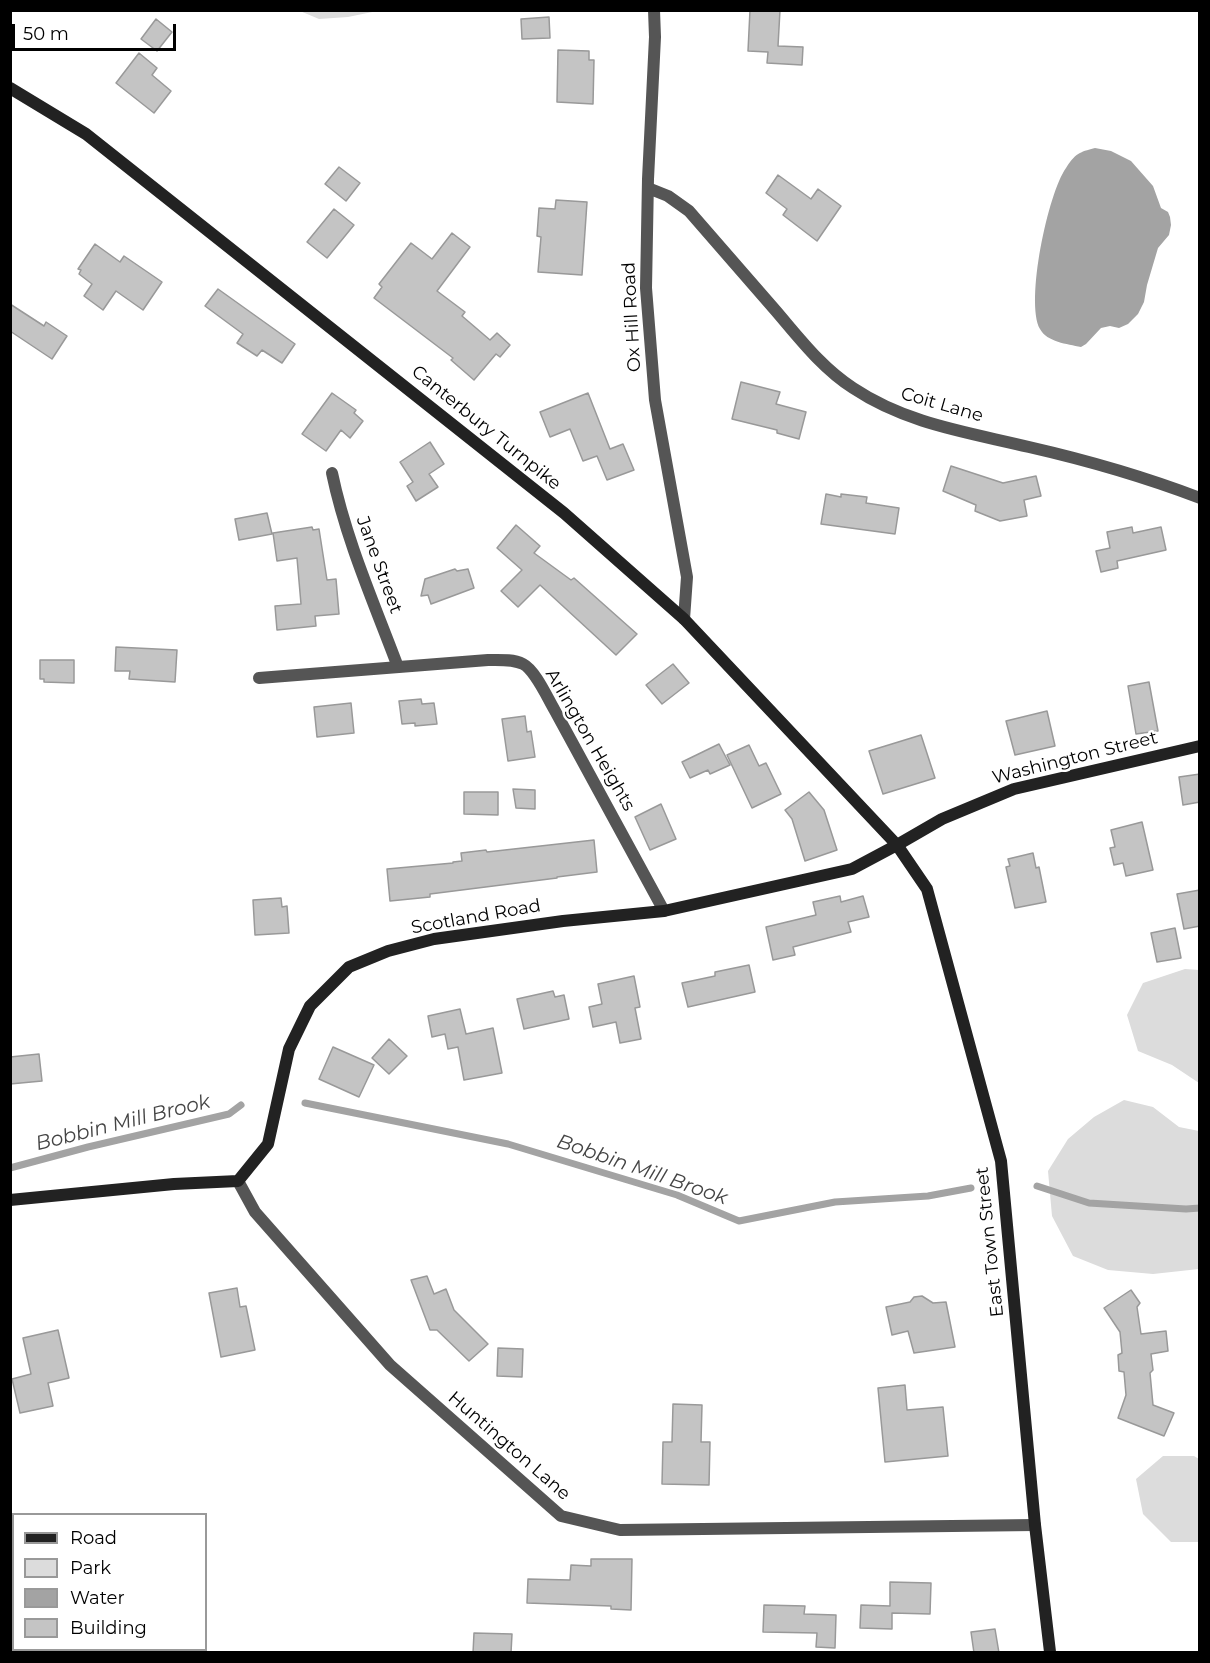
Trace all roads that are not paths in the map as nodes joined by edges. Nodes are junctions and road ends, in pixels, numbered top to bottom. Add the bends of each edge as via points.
1 (654, 10) edge
2 (10, 88) edge
3 (648, 188) junction
4 (332, 472) dead end
5 (1200, 498) edge
6 (684, 619) junction
7 (398, 667) junction
8 (259, 678) dead end
9 (1200, 746) edge
10 (897, 845) junction
11 (664, 911) junction
12 (238, 1181) junction
13 (10, 1200) edge
14 (1035, 1525) junction
15 (1050, 1653) edge

1 - 3 street, Ox Hill Road
2 - 6 street, Canterbury Turnpike via 86,134 285,290 564,513
3 - 5 street, Coit Lane via 689,211 815,357 869,399 919,421 1042,450
3 - 6 street, Ox Hill Road via 646,288 655,400 687,577
4 - 7 street, Jane Street via 347,534
6 - 10 street, Canterbury Turnpike
7 - 8 street, Arlington Heights
7 - 11 street, Arlington Heights via 488,660 521,663 526,667 554,709
9 - 10 street, Washington Street via 1014,789 942,819
10 - 11 street, Scotland Road via 852,869
10 - 14 street, East Town Street via 927,889 1001,1161
11 - 12 street, Scotland Road via 434,939 388,951 350,967 310,1006 289,1049 268,1144
12 - 13 street
12 - 14 street, Huntington Lane via 255,1212 390,1365 561,1516 620,1530
14 - 15 street, East Town Street

